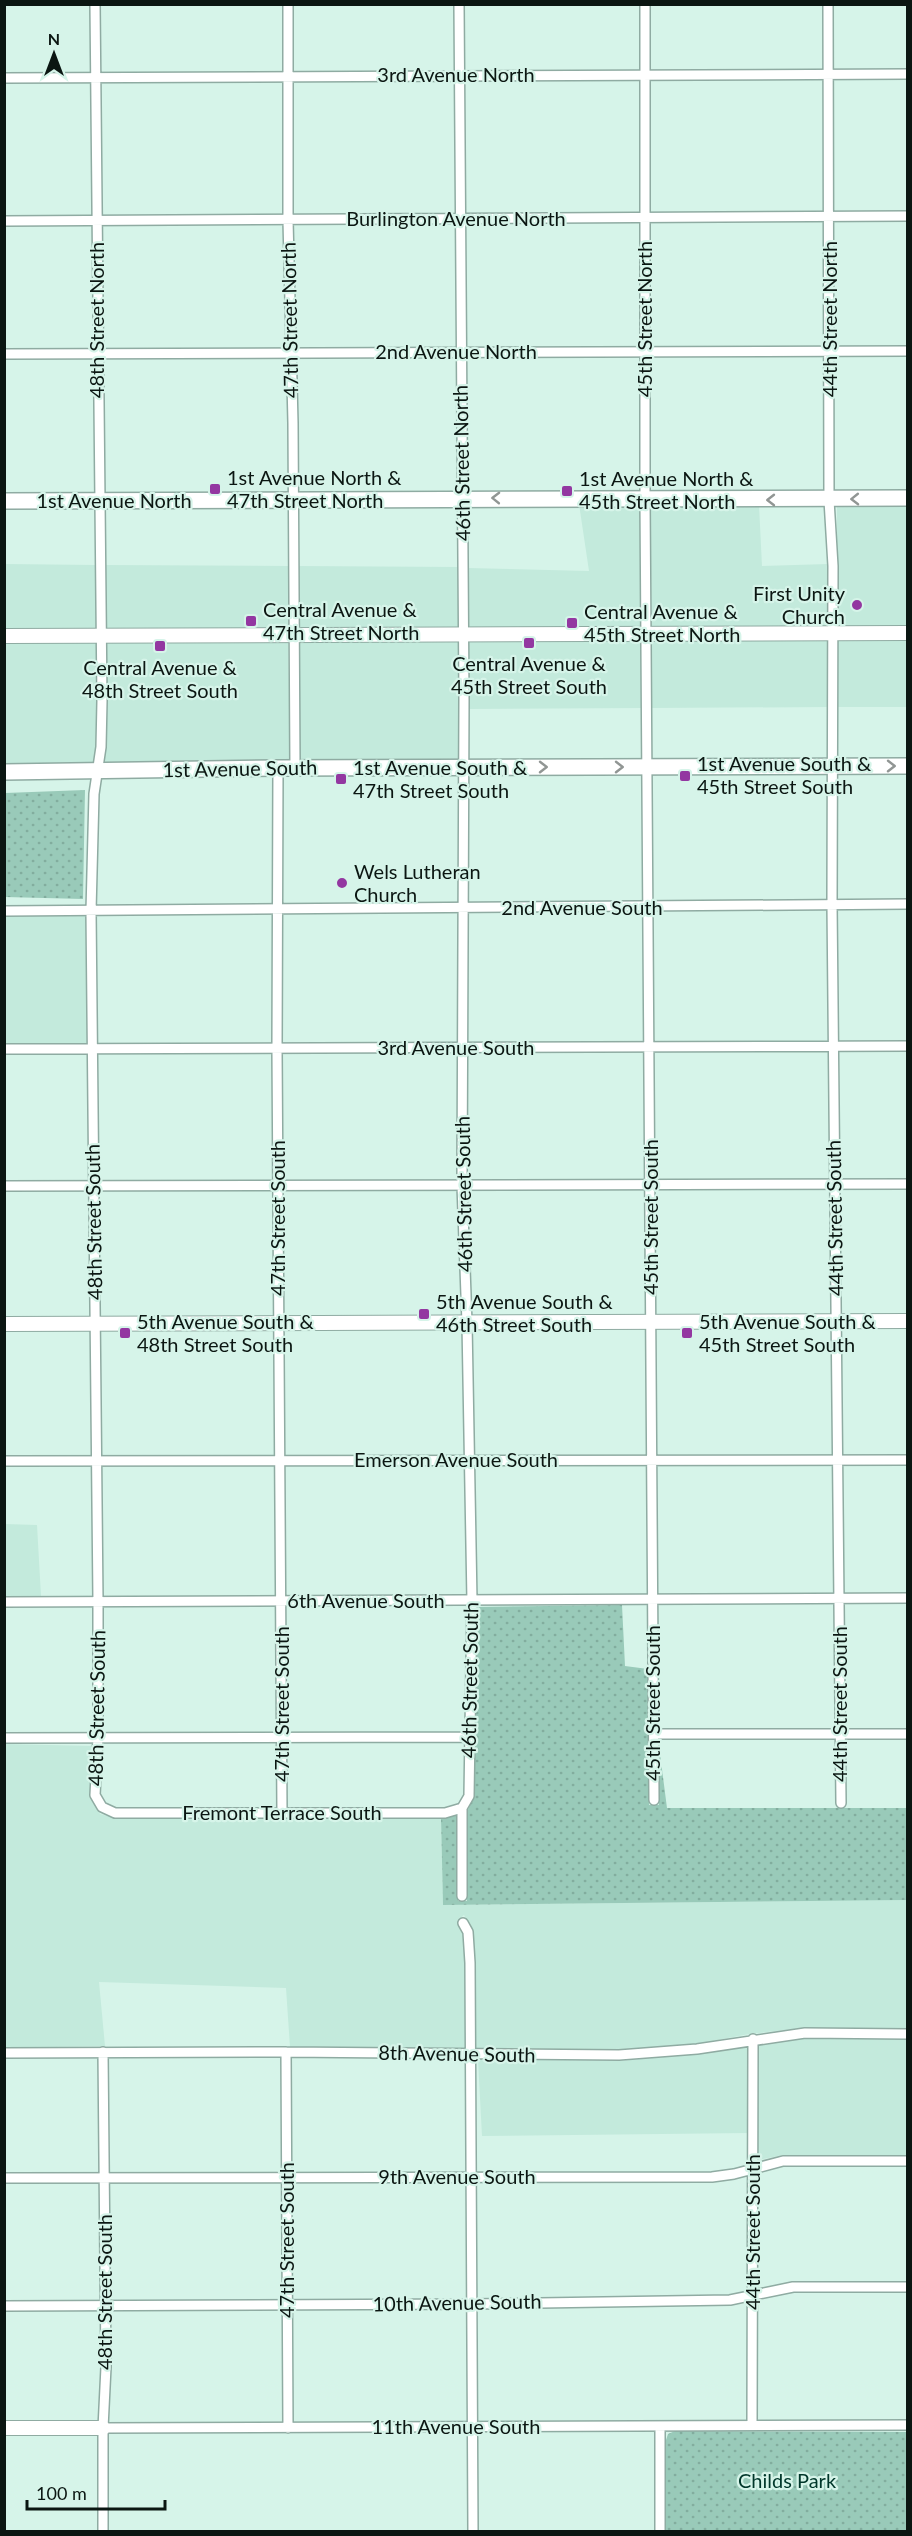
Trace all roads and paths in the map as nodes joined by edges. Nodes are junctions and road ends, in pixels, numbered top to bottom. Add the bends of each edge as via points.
1 (95, 4) edge
2 (288, 4) edge
3 (459, 4) edge
4 (645, 4) edge
5 (828, 4) edge
6 (458, 74) junction
7 (645, 74) junction
8 (828, 74) junction
9 (908, 74) edge
10 (288, 76) junction
11 (4, 78) edge
12 (96, 78) junction
13 (830, 216) junction
14 (908, 216) edge
15 (645, 218) junction
16 (460, 219) junction
17 (288, 220) junction
18 (4, 221) edge
19 (96, 221) junction
20 (908, 351) edge
21 (460, 352) junction
22 (645, 352) junction
23 (829, 352) junction
24 (291, 353) junction
25 (4, 354) edge
26 (97, 354) junction
27 (461, 498) junction
28 (908, 498) edge
29 (645, 500) junction
30 (830, 500) junction
31 (4, 501) edge
32 (98, 501) junction
33 (293, 501) junction
34 (908, 633) edge
35 (464, 634) junction
36 (647, 634) junction
37 (832, 634) junction
38 (293, 635) junction
39 (4, 636) edge
40 (100, 636) junction
41 (648, 766) junction
42 (833, 766) junction
43 (908, 766) edge
44 (464, 767) junction
45 (279, 768) junction
46 (295, 768) junction
47 (96, 771) junction
48 (4, 772) edge
49 (832, 904) junction
50 (908, 904) edge
51 (649, 907) junction
52 (278, 908) junction
53 (464, 908) junction
54 (4, 911) edge
55 (91, 911) junction
56 (908, 1046) edge
57 (833, 1047) junction
58 (463, 1048) junction
59 (650, 1048) junction
60 (4, 1049) edge
61 (93, 1049) junction
62 (277, 1049) junction
63 (650, 1184) junction
64 (835, 1184) junction
65 (908, 1184) edge
66 (278, 1185) junction
67 (462, 1185) junction
68 (4, 1186) edge
69 (94, 1186) junction
70 (837, 1321) junction
71 (908, 1321) edge
72 (651, 1322) junction
73 (279, 1323) junction
74 (467, 1323) junction
75 (4, 1324) edge
76 (95, 1324) junction
77 (470, 1460) junction
78 (652, 1460) junction
79 (838, 1460) junction
80 (908, 1460) edge
81 (4, 1461) edge
82 (97, 1461) junction
83 (280, 1461) junction
84 (840, 1598) junction
85 (908, 1598) edge
86 (653, 1599) junction
87 (472, 1601) junction
88 (4, 1602) edge
89 (98, 1602) junction
90 (281, 1602) junction
91 (654, 1734) junction
92 (841, 1734) junction
93 (908, 1734) edge
94 (282, 1737) junction
95 (469, 1737) junction
96 (4, 1738) edge
97 (98, 1738) junction
98 (654, 1800) dead end
99 (841, 1803) dead end
100 (102, 1807) joint
101 (462, 1808) junction
102 (282, 1813) junction
103 (462, 1896) dead end
104 (463, 1923) dead end
105 (908, 2034) edge
106 (753, 2039) junction
107 (103, 2052) junction
108 (286, 2052) junction
109 (4, 2053) edge
110 (471, 2054) junction
111 (908, 2161) edge
112 (753, 2167) junction
113 (288, 2176) junction
114 (103, 2177) junction
115 (4, 2178) edge
116 (472, 2178) junction
117 (908, 2287) edge
118 (753, 2295) junction
119 (287, 2304) junction
120 (471, 2304) junction
121 (105, 2305) junction
122 (4, 2306) edge
123 (752, 2425) junction
124 (908, 2425) edge
125 (660, 2426) junction
126 (474, 2427) junction
127 (4, 2428) edge
128 (103, 2428) junction
129 (288, 2428) junction
130 (103, 2532) edge
131 (473, 2532) edge
132 (660, 2532) edge

1 - 12 street, 48th Street North
2 - 10 street, 47th Street North
3 - 6 street, 46th Street North
4 - 7 street, 45th Street North
5 - 8 street, 44th Street North
6 - 7 street, 3rd Avenue North
6 - 10 street, 3rd Avenue North
6 - 16 street, 46th Street North
7 - 8 street, 3rd Avenue North
7 - 15 street, 45th Street North
8 - 9 street, 3rd Avenue North
8 - 13 street, 44th Street North
10 - 12 street, 3rd Avenue North
10 - 17 street, 47th Street North
11 - 12 street, 3rd Avenue North
12 - 19 street, 48th Street North
13 - 14 street, Burlington Avenue North
13 - 15 street, Burlington Avenue North
13 - 23 street, 44th Street North
15 - 16 street, Burlington Avenue North
15 - 22 street, 45th Street North
16 - 17 street, Burlington Avenue North
16 - 21 street, 46th Street North
17 - 19 street, Burlington Avenue North
17 - 24 street, 47th Street North
18 - 19 street, Burlington Avenue North
19 - 26 street, 48th Street North
20 - 23 street, 2nd Avenue North
21 - 22 street, 2nd Avenue North
21 - 24 street, 2nd Avenue North
21 - 27 street, 46th Street North
22 - 23 street, 2nd Avenue North
22 - 29 street, 45th Street North
23 - 30 street, 44th Street North
24 - 26 street, 2nd Avenue North
24 - 33 street, 47th Street North
25 - 26 street, 2nd Avenue North
26 - 32 street, 48th Street North
29 -> 27 main road, 1st Avenue North
27 - 33 main road, 1st Avenue North
27 - 35 street, 46th Street North
28 -> 30 main road, 1st Avenue North
30 -> 29 main road, 1st Avenue North
29 - 36 street, 45th Street North
30 - 37 street, 44th Street North
31 - 32 main road, 1st Avenue North
32 - 33 main road, 1st Avenue North
32 - 40 street, 48th Street North
33 - 38 street, 47th Street North
34 - 37 street
35 - 36 street
35 - 38 street
35 - 44 street, 46th Street South
36 - 37 street
36 - 41 street, 45th Street South
37 - 42 street, 44th Street South
38 - 40 street
38 - 46 street
39 - 40 street
40 - 47 street, 48th Street South via 101,747
41 - 42 main road, 1st Avenue South
44 -> 41 main road, 1st Avenue South
41 - 51 street, 45th Street South
42 -> 43 main road, 1st Avenue South
42 - 49 street, 44th Street South
44 - 46 main road, 1st Avenue South
44 - 53 street, 46th Street South
45 - 46 main road, 1st Avenue South
45 - 47 main road, 1st Avenue South
45 - 52 street, 47th Street South
47 - 48 main road, 1st Avenue South
47 - 55 street, 48th Street South
49 - 50 street, 2nd Avenue South
49 - 51 street, 2nd Avenue South
49 - 57 street, 44th Street South
51 - 53 street, 2nd Avenue South
51 - 59 street, 45th Street South
52 - 53 street, 2nd Avenue South
52 - 55 street, 2nd Avenue South
52 - 62 street, 47th Street South
53 - 58 street, 46th Street South
54 - 55 street, 2nd Avenue South
55 - 61 street, 48th Street South
56 - 57 street, 3rd Avenue South
57 - 59 street, 3rd Avenue South
57 - 64 street, 44th Street South
58 - 59 street, 3rd Avenue South
58 - 62 street, 3rd Avenue South
58 - 67 street, 46th Street South
59 - 63 street, 45th Street South
60 - 61 street, 3rd Avenue South
61 - 62 street, 3rd Avenue South
61 - 69 street, 48th Street South
62 - 66 street, 47th Street South
63 - 64 street
63 - 67 street
63 - 72 street, 45th Street South
64 - 65 street
64 - 70 street, 44th Street South
66 - 67 street
66 - 69 street
66 - 73 street, 47th Street South
67 - 74 street, 46th Street South
68 - 69 street
69 - 76 street, 48th Street South
70 - 71 street
70 - 72 street
70 - 79 street, 44th Street South
72 - 74 street
72 - 78 street, 45th Street South
73 - 74 street
73 - 76 street
73 - 83 street, 47th Street South
74 - 77 street, 46th Street South
75 - 76 street
76 - 82 street, 48th Street South
77 - 78 street, Emerson Avenue South
77 - 83 street, Emerson Avenue South
77 - 87 street, 46th Street South
78 - 79 street, Emerson Avenue South
78 - 86 street, 45th Street South
79 - 80 street, Emerson Avenue South
79 - 84 street, 44th Street South
81 - 82 street, Emerson Avenue South
82 - 83 street, Emerson Avenue South
82 - 89 street, 48th Street South
83 - 90 street, 47th Street South
84 - 85 street, 6th Avenue South
84 - 86 street, 6th Avenue South
84 - 92 street, 44th Street South
86 - 87 street, 6th Avenue South
86 - 91 street, 45th Street South
87 - 90 street, 6th Avenue South
87 - 95 street, 46th Street South
88 - 89 street, 6th Avenue South
89 - 90 street, 6th Avenue South
89 - 97 street, 48th Street South
90 - 94 street, 47th Street South
91 - 92 street
91 - 98 street, 45th Street South
92 - 93 street
92 - 99 street, 44th Street South
94 - 95 street
94 - 97 street
94 - 102 street, 47th Street South
95 - 101 street, 46th Street South via 469,1796
96 - 97 street
97 - 100 street, 48th Street South via 95,1795
100 - 102 street, Fremont Terrace South via 115,1813
101 - 102 street, Fremont Terrace South via 445,1813
101 - 103 street, 46th Street South
104 - 110 street via 469,1939
105 - 106 street, 8th Avenue South via 805,2033
106 - 110 street, 8th Avenue South via 697,2049 619,2055
106 - 112 street, 44th Street South
107 - 108 street, 8th Avenue South
107 - 109 street, 8th Avenue South
107 - 114 street, 48th Street South
108 - 110 street, 8th Avenue South
108 - 113 street, 47th Street South
110 - 116 street
111 - 112 street, 9th Avenue South via 783,2161
112 - 116 street, 9th Avenue South via 712,2177
112 - 118 street, 44th Street South
113 - 114 street, 9th Avenue South
113 - 116 street, 9th Avenue South
113 - 119 street, 47th Street South
114 - 115 street, 9th Avenue South
114 - 121 street, 48th Street South
116 - 120 street
117 - 118 street, 10th Avenue South via 793,2287
118 - 120 street, 10th Avenue South via 730,2300
118 - 123 street, 44th Street South
119 - 120 street, 10th Avenue South
119 - 121 street, 10th Avenue South
119 - 129 street, 47th Street South
120 - 126 street
121 - 122 street, 10th Avenue South
121 - 128 street, 48th Street South
123 - 124 street, 11th Avenue South
123 - 125 street, 11th Avenue South
125 - 126 street, 11th Avenue South
125 - 132 street
126 - 129 street, 11th Avenue South
126 - 131 street
127 - 128 street, 11th Avenue South
128 - 129 street, 11th Avenue South
128 - 130 street, 48th Street South

